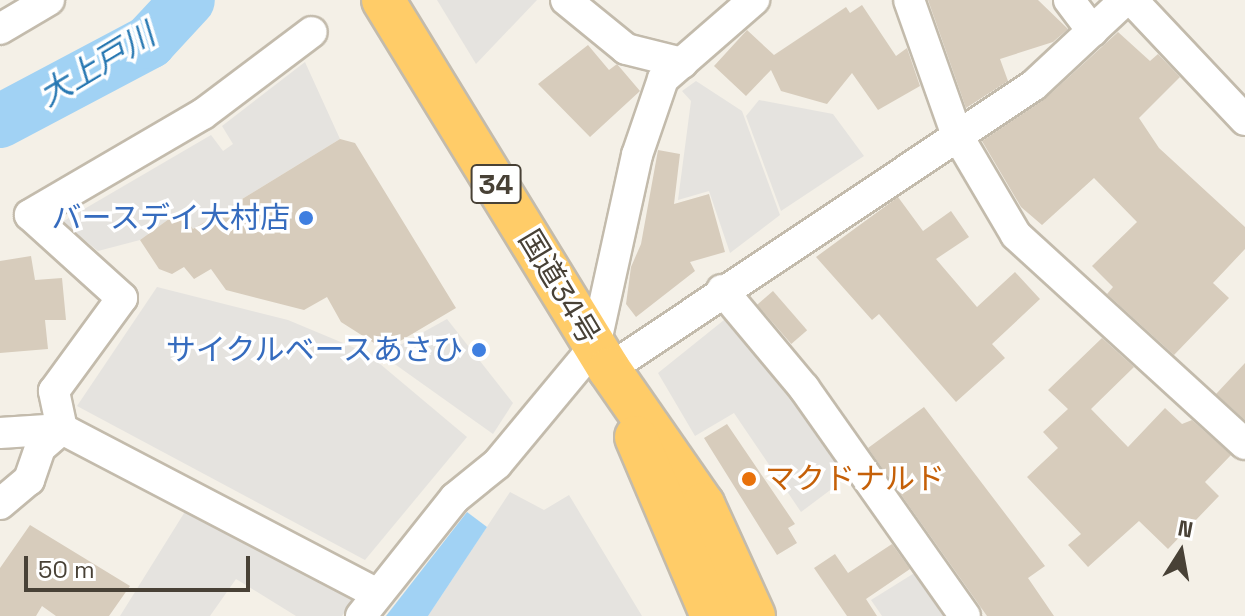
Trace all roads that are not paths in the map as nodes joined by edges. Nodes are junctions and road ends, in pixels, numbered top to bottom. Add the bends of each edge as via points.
1 (49, 0) edge
2 (383, 0) edge
3 (566, 0) edge
4 (754, 0) edge
5 (909, 0) edge
6 (1069, 0) edge
7 (1125, 0) edge
8 (1132, 0) edge
9 (0, 29) edge
10 (1092, 31) junction
11 (312, 32) dead end
12 (682, 63) junction
13 (1245, 120) edge
14 (956, 133) junction
15 (722, 290) junction
16 (602, 358) junction
17 (62, 429) junction
18 (0, 433) edge
19 (1245, 444) edge
20 (0, 504) edge
21 (369, 605) edge
22 (712, 616) edge
23 (754, 616) edge
24 (965, 616) edge

1 - 9 street
2 - 16 highway, 国道34号 / 34
3 - 12 street via 626,49
4 - 12 street
5 - 14 street
6 - 10 street
7 - 10 street
8 - 13 street
10 - 14 street via 1034,85
11 - 17 street via 203,114 30,215 122,298 54,391
12 - 16 street via 663,79 637,155
14 - 15 street
14 - 19 street via 1016,235
15 - 16 street
15 - 24 street via 804,388
16 - 21 street via 497,464 455,498
16 - 22 highway, 国道34号 / 34
16 - 23 highway, 国道34号 / 34 via 703,504
17 - 18 street
17 - 20 street via 40,448 29,480
17 - 21 street

